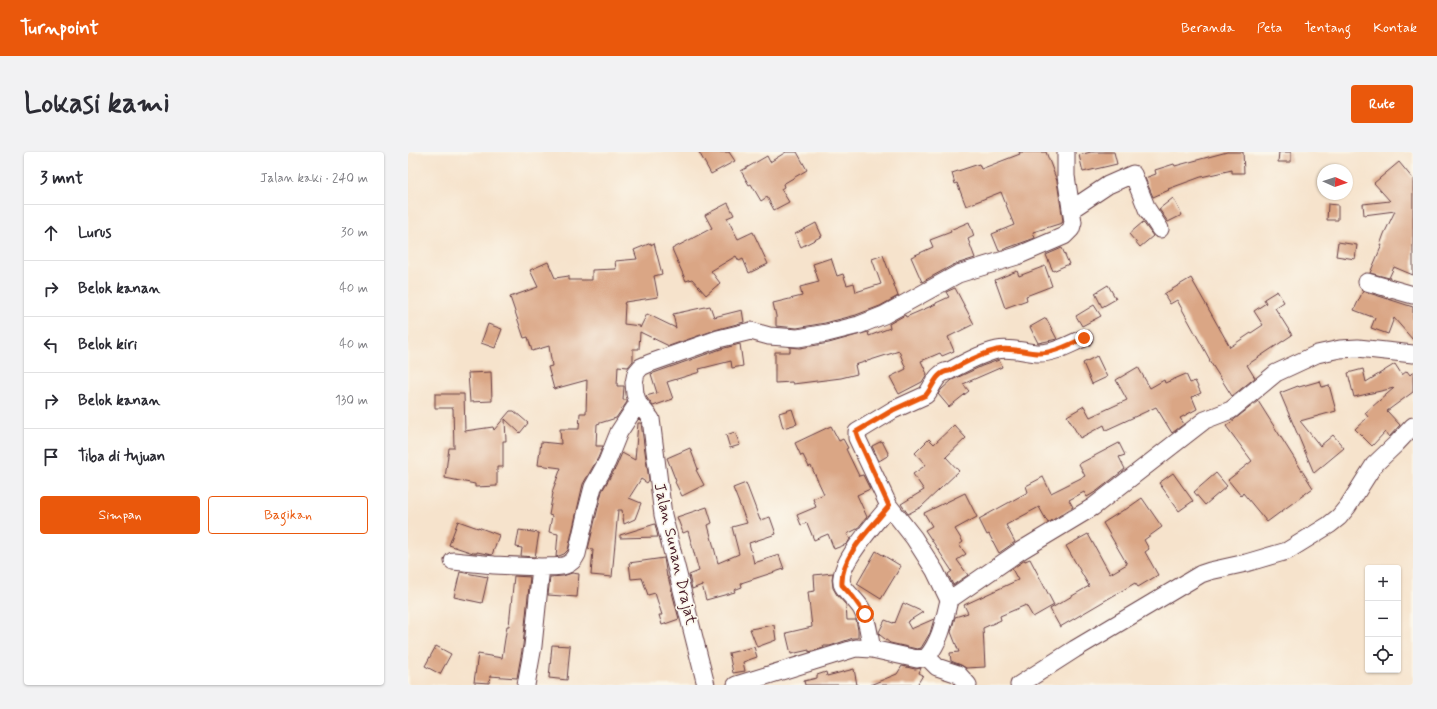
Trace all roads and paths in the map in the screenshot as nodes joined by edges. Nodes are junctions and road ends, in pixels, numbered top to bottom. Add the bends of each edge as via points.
1 (1066, 152) edge
2 (1072, 209) junction
3 (1160, 229) dead end
4 (1367, 282) dead end
5 (1413, 295) edge
6 (1084, 338) dead end
7 (1413, 354) edge
8 (638, 403) junction
9 (1413, 426) edge
10 (889, 506) junction
11 (453, 561) dead end
12 (541, 567) junction
13 (950, 600) junction
14 (872, 649) junction
15 (927, 657) junction
16 (526, 685) edge
17 (706, 685) edge
18 (736, 685) edge
19 (968, 685) edge
20 (1019, 685) edge

1 - 2 street, Jalan Sunan Drajat via 1066,176
2 - 3 street via 1108,185 1133,174 1147,209
2 - 8 street, Jalan Sunan Drajat via 1071,229 1064,236 1016,256 958,274 884,315 859,325 798,338 769,336 752,331 718,339 650,362 640,367 636,373 634,383
4 - 5 street
6 - 10 street via 1043,353 1006,349 980,356 944,371 926,395 858,430 858,438
7 - 13 street via 1358,348 1340,349 1317,354 1276,373 1231,410 1205,420 1093,507 1020,551
8 - 12 street via 619,432 593,488 574,561 567,566
8 - 17 street, Jalan Sunan Drajat via 651,419 664,515
9 - 20 street via 1374,465 1358,492 1339,516 1308,539 1268,558 1202,574
10 - 13 street via 914,538
10 - 14 street via 853,551 842,579 842,585 865,614
11 - 12 street
12 - 16 street via 533,646
13 - 15 street via 940,637
14 - 15 street via 917,659
14 - 18 street via 856,648
15 - 19 street via 937,667 958,674

